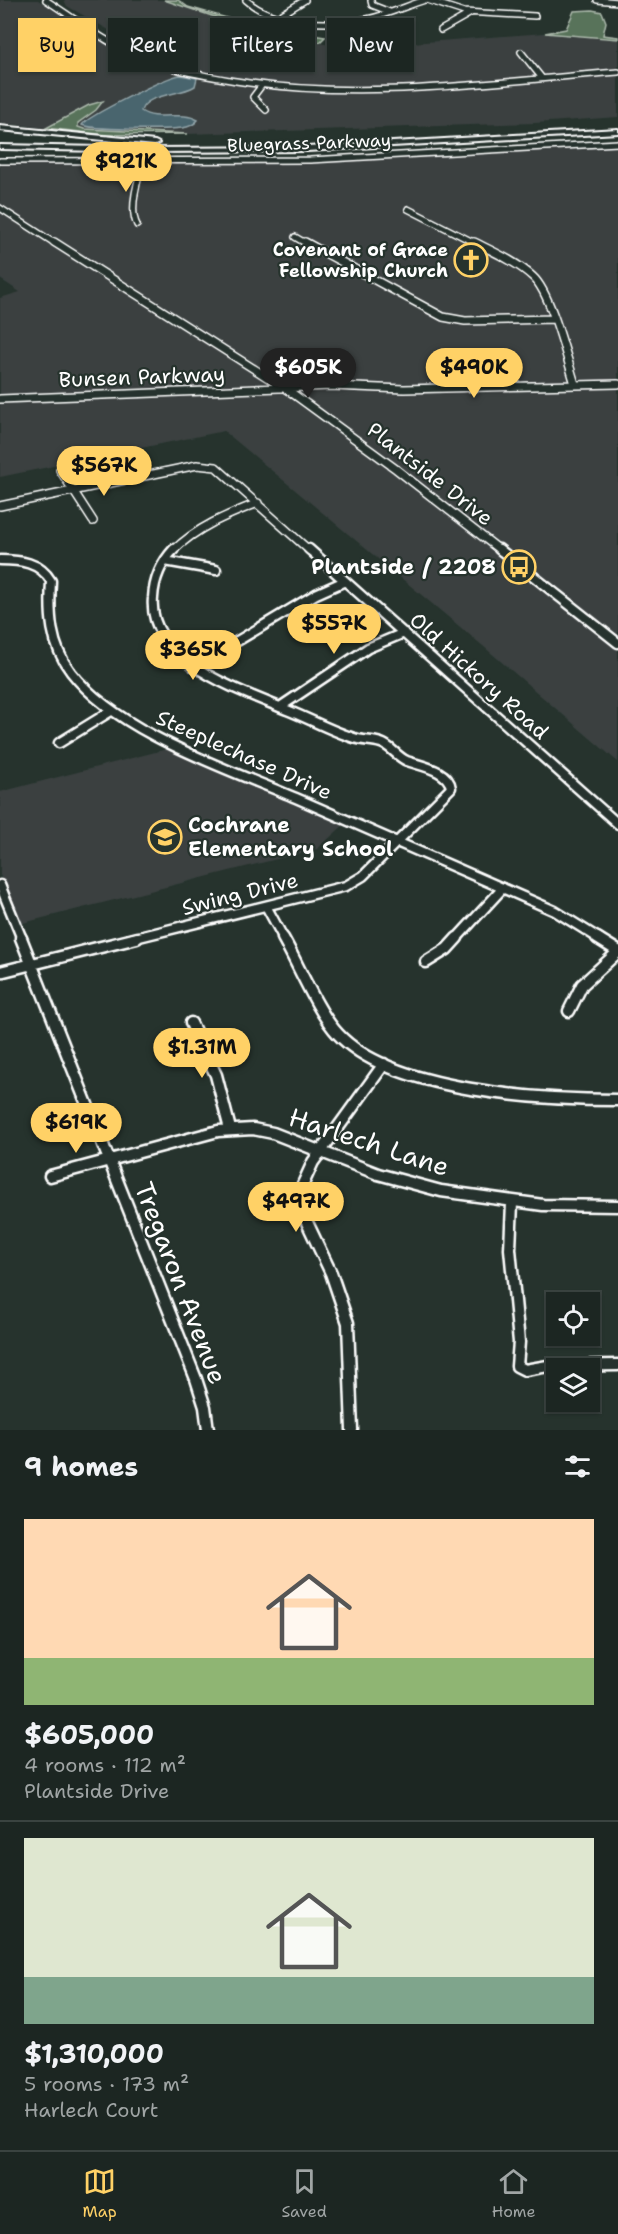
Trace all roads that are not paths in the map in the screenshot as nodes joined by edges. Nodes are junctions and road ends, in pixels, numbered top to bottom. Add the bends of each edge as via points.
1 (246, 0) edge
2 (305, 0) edge
3 (426, 0) edge
4 (597, 0) edge
5 (48, 1) edge
6 (371, 1) edge
7 (618, 2) edge
8 (390, 12) junction
9 (471, 13) junction
10 (279, 16) junction
11 (535, 16) dead end
12 (366, 18) edge
13 (327, 22) edge
14 (441, 30) dead end
15 (521, 52) dead end
16 (618, 71) edge
17 (540, 75) junction
18 (262, 85) junction
19 (266, 110) dead end
20 (618, 126) edge
21 (0, 128) edge
22 (618, 131) edge
23 (0, 140) edge
24 (155, 143) junction
25 (618, 143) edge
26 (0, 147) edge
27 (98, 149) junction
28 (0, 152) edge
29 (0, 160) edge
30 (146, 161) junction
31 (0, 208) edge
32 (408, 209) dead end
33 (137, 225) dead end
34 (296, 237) dead end
35 (553, 319) junction
36 (575, 384) junction
37 (618, 384) edge
38 (285, 388) junction
39 (0, 399) edge
40 (60, 470) dead end
41 (74, 490) junction
42 (258, 503) junction
43 (0, 506) edge
44 (93, 520) dead end
45 (0, 560) edge
46 (165, 561) junction
47 (216, 570) dead end
48 (345, 581) junction
49 (404, 633) junction
50 (618, 643) edge
51 (194, 667) junction
52 (280, 707) junction
53 (111, 711) junction
54 (59, 743) dead end
55 (618, 824) edge
56 (398, 843) junction
57 (0, 885) edge
58 (503, 888) junction
59 (266, 906) junction
60 (618, 952) edge
61 (426, 962) dead end
62 (32, 965) junction
63 (0, 972) edge
64 (569, 1011) dead end
65 (191, 1023) dead end
66 (384, 1064) junction
67 (618, 1100) edge
68 (230, 1129) junction
69 (320, 1152) junction
70 (109, 1160) junction
71 (50, 1176) dead end
72 (512, 1203) junction
73 (618, 1206) edge
74 (618, 1365) edge
75 (208, 1430) edge
76 (352, 1430) edge

1 - 10 street via 257,9
2 - 10 street
3 - 8 street
3 - 9 street
4 - 7 street
5 - 17 street via 140,53 172,65 223,76 283,84 377,88
5 - 18 street via 148,61 204,76
6 - 8 street
8 - 12 street
9 - 11 street
9 - 14 street
10 - 13 street
15 - 17 street
16 - 17 street
17 - 18 street via 388,90
18 - 19 street via 253,97
20 - 24 highway via 327,141
21 - 24 highway
22 - 27 highway via 307,148
23 - 24 highway
25 - 30 street, Bluegrass Parkway via 354,158
26 - 27 highway
27 - 28 highway
29 - 30 street, Bluegrass Parkway
30 - 33 street via 140,173 133,217
31 - 38 street, Plantside Drive
32 - 35 street via 526,270 543,289
34 - 35 street via 443,317 465,321
35 - 36 street
36 - 37 street, Bunsen Parkway
36 - 38 street, Bunsen Parkway
38 - 39 street, Bunsen Parkway
38 - 50 street, Plantside Drive via 396,469
40 - 41 street
41 - 42 street, Old Hickory Road via 205,464 216,467
41 - 43 street
41 - 44 street
42 - 46 street via 196,531
42 - 48 street, Old Hickory Road
45 - 53 street, Steeplechase Drive via 28,563 48,575 52,628 60,652 75,676
46 - 47 street
46 - 51 street via 153,588 153,614 162,632
48 - 49 street, Old Hickory Road
48 - 51 street via 316,594
49 - 52 street via 368,648
49 - 55 street, Old Hickory Road
51 - 52 street
52 - 56 street, Swing Drive via 355,738 384,743 403,758 445,777 451,785 448,792
53 - 54 street
53 - 56 street, Steeplechase Drive via 186,750
56 - 58 street, Steeplechase Drive
56 - 59 street, Swing Drive via 352,883
57 - 62 street, Tregaron Avenue
58 - 60 street, Steeplechase Drive via 562,916
58 - 61 street via 447,949
59 - 62 street, Swing Drive
59 - 66 street via 331,1026 349,1044
60 - 64 street via 576,991
62 - 63 street, Swing Drive
62 - 70 street, Tregaron Avenue
65 - 68 street via 216,1075
66 - 67 street via 438,1083 508,1097
66 - 69 street
68 - 69 street, Harlech Lane via 263,1131
68 - 70 street, Harlech Lane
69 - 72 street, Harlech Lane via 406,1183
69 - 76 street via 306,1177 301,1202 348,1323
70 - 71 street, Harlech Lane
70 - 75 street, Tregaron Avenue via 196,1379
72 - 73 street, Harlech Lane
72 - 74 street via 510,1249 519,1342 517,1366 525,1370

